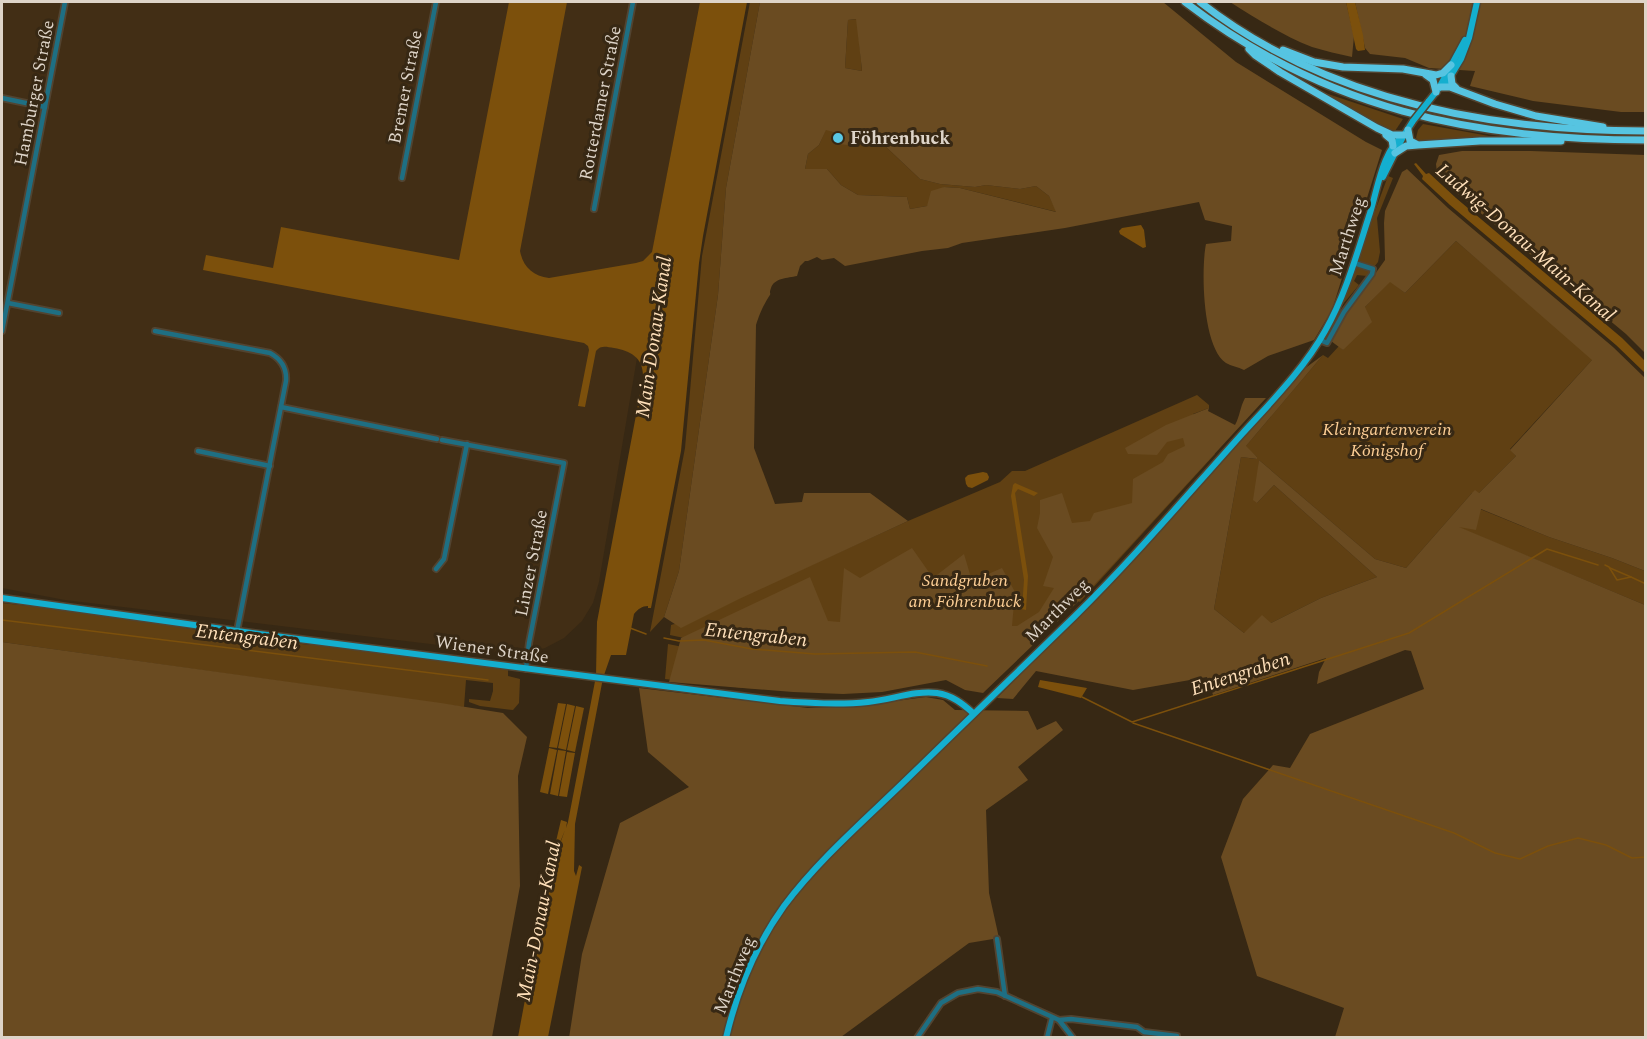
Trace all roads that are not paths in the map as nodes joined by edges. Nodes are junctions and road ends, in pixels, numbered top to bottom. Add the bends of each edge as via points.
1 (65, 2) edge
2 (436, 2) edge
3 (633, 2) edge
4 (1185, 2) edge
5 (1200, 2) edge
6 (1477, 2) edge
7 (1472, 26) junction
8 (1243, 42) junction
9 (1261, 43) junction
10 (1451, 65) junction
11 (1423, 73) junction
12 (1450, 76) junction
13 (1438, 89) junction
14 (1461, 91) junction
15 (2, 99) edge
16 (45, 106) junction
17 (1377, 128) junction
18 (1623, 131) junction
19 (1646, 131) edge
20 (1406, 132) junction
21 (1581, 139) junction
22 (1646, 140) edge
23 (1418, 144) junction
24 (1393, 152) junction
25 (402, 178) dead end
26 (594, 209) dead end
27 (1354, 263) junction
28 (8, 303) junction
29 (59, 313) dead end
30 (155, 331) dead end
31 (2, 332) edge
32 (1320, 340) junction
33 (281, 407) junction
34 (467, 444) junction
35 (198, 451) dead end
36 (270, 466) junction
37 (436, 570) dead end
38 (2, 598) edge
39 (237, 631) junction
40 (526, 669) junction
41 (974, 713) junction
42 (997, 939) dead end
43 (1005, 996) junction
44 (1052, 1018) junction
45 (1059, 1020) junction
46 (1144, 1035) edge
47 (1177, 1036) dead end
48 (726, 1038) edge
49 (917, 1038) edge
50 (1047, 1038) edge
51 (1073, 1038) edge

1 - 16 street, Hamburger Straße
2 - 25 street, Bremer Straße
3 - 26 street, Rotterdamer Straße
4 - 8 highway
5 - 9 highway
6 - 7 main road
7 - 10 main road
7 - 12 main road
8 - 17 highway via 1267,64
8 - 21 highway via 1321,83 1394,109 1478,128
9 - 11 highway via 1326,65
9 - 18 highway via 1341,81 1420,107 1483,120
10 - 11 highway via 1439,74
10 - 13 main road
11 - 13 highway
12 - 13 main road
12 - 14 highway via 1452,84
13 - 14 highway via 1448,86
13 - 20 main road, Marthweg, bridge
14 - 18 highway via 1530,114
15 - 16 street
16 - 28 street, Hamburger Straße
17 - 20 highway via 1392,135
17 - 24 highway via 1391,139
18 - 19 highway
20 - 23 highway via 1410,141
20 - 24 main road, Marthweg
21 - 22 highway
21 - 23 highway
23 - 24 highway
24 - 27 main road, Marthweg via 1381,173
27 - 32 main road, Marthweg
27 - 32 street via 1373,269 1372,274 1327,343
28 - 29 street
28 - 31 street, Hamburger Straße
30 - 33 street via 270,353 286,370
32 - 41 main road, Marthweg via 1286,385 1126,562
33 - 34 street
33 - 36 street
34 - 37 street via 444,559
34 - 40 street, Linzer Straße via 564,463
35 - 36 street
36 - 39 street
38 - 39 main road, Wiener Straße
39 - 40 main road, Wiener Straße
40 - 41 main road, Wiener Straße via 811,703 867,702 935,693 950,697
41 - 48 main road, Marthweg via 846,838 789,901 754,957
42 - 43 street
43 - 44 street
43 - 49 street via 978,989 952,996 941,1003
44 - 45 street
44 - 50 street
45 - 46 street via 1137,1027
45 - 51 street
46 - 47 street

